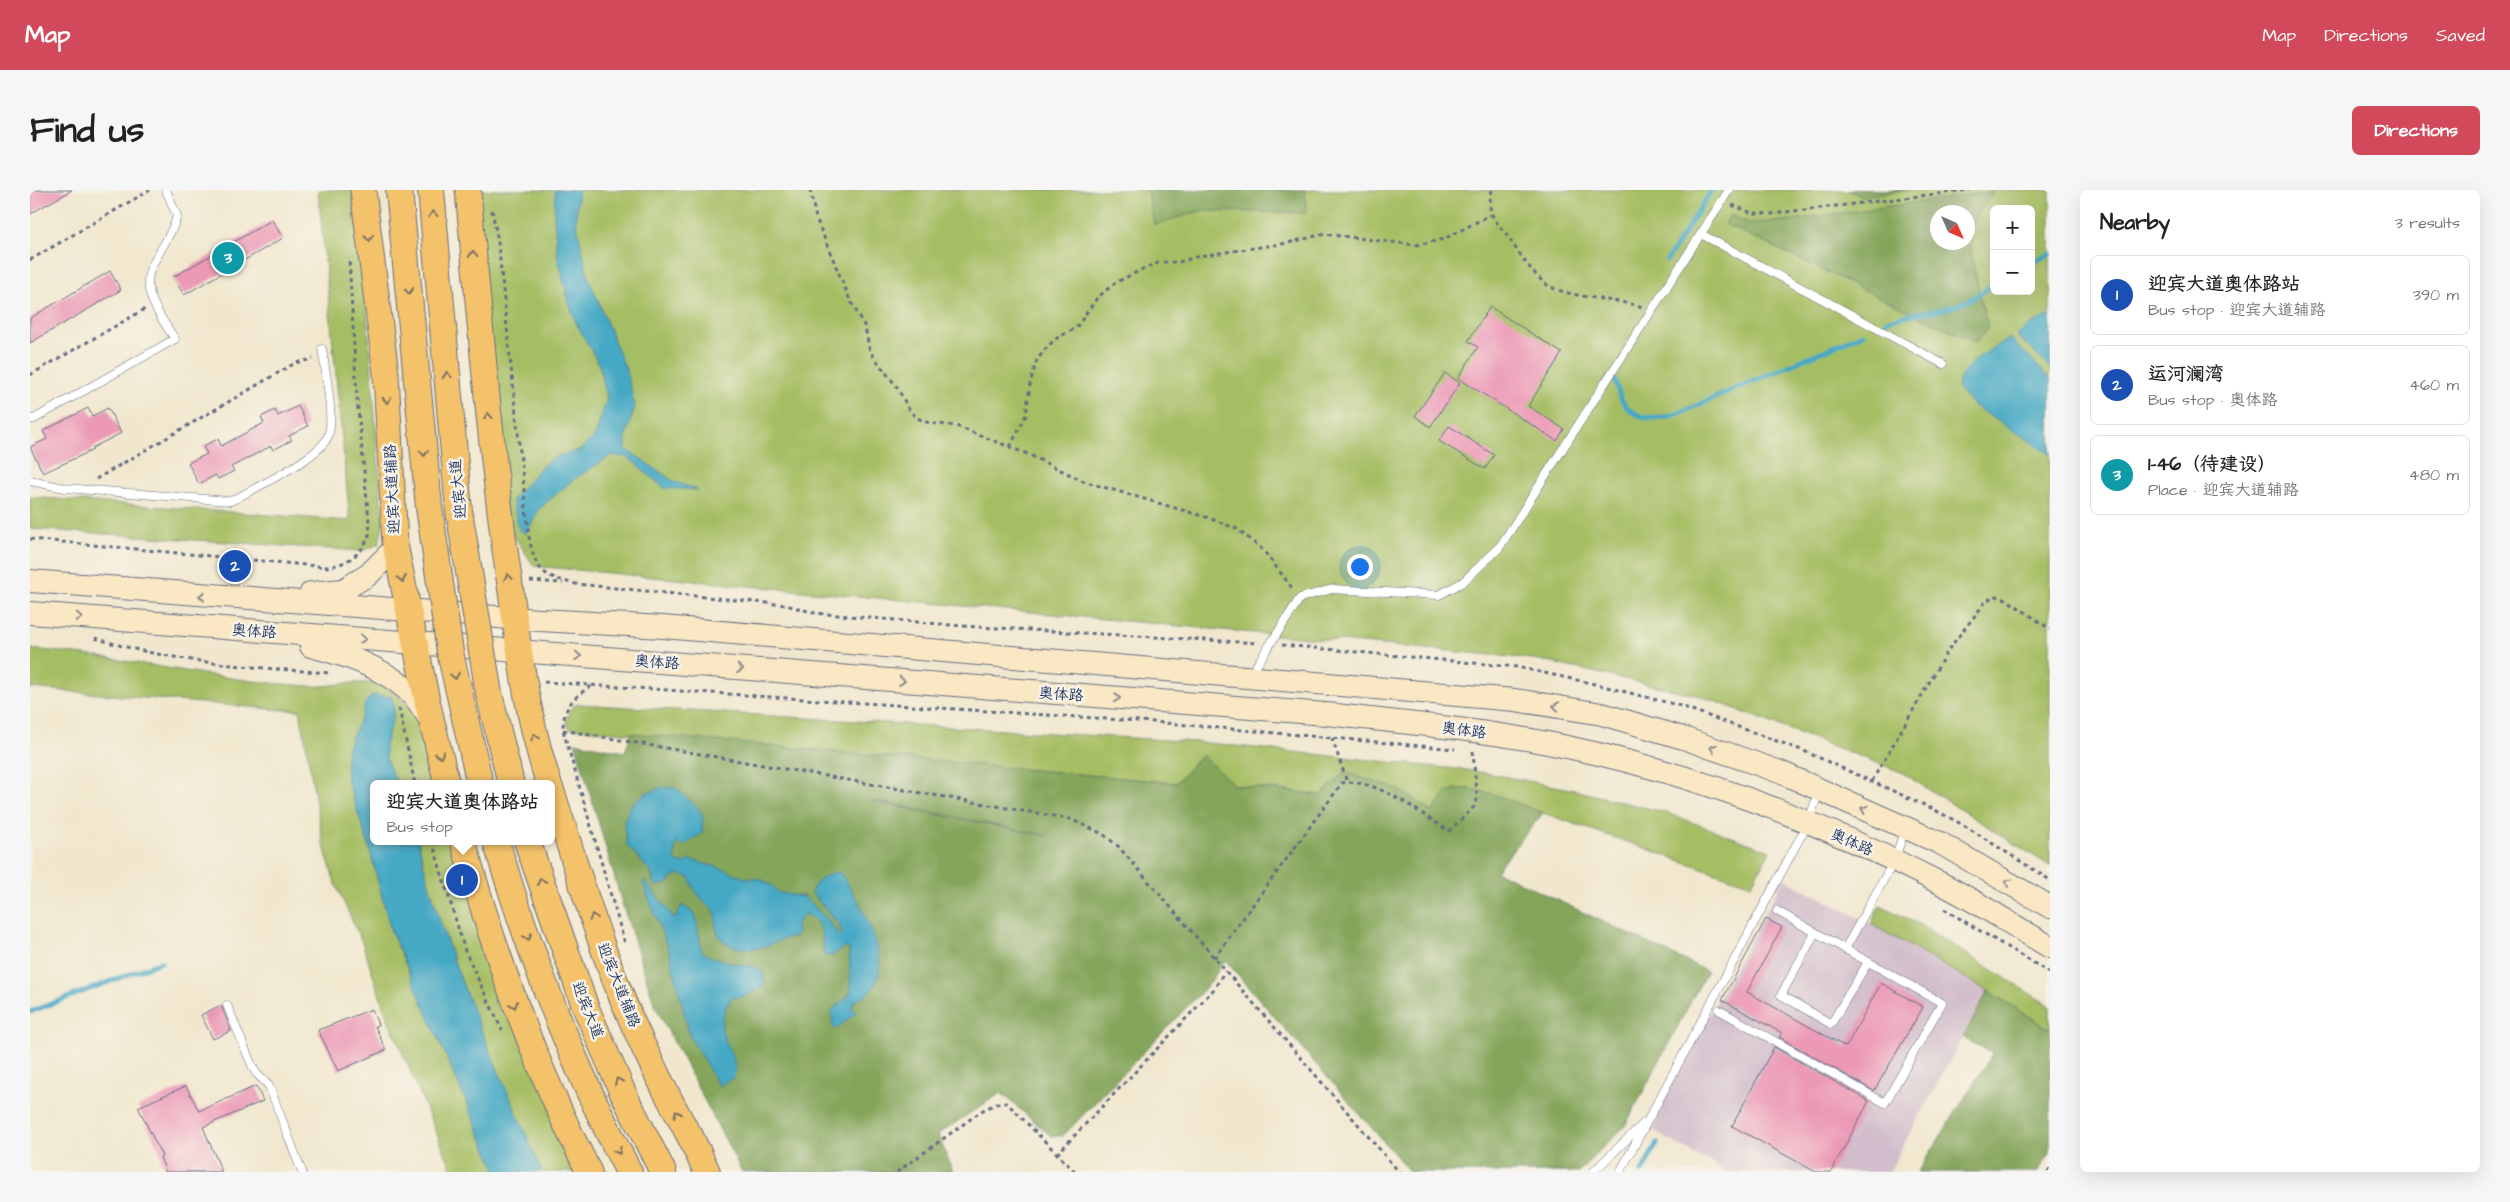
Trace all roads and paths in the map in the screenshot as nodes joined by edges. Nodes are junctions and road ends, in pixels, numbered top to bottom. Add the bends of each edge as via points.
1 (150, 190) edge
2 (166, 190) edge
3 (363, 190) edge
4 (399, 190) edge
5 (431, 190) edge
6 (468, 190) edge
7 (810, 190) edge
8 (1492, 190) edge
9 (1728, 190) edge
10 (1970, 190) edge
11 (1722, 201) junction
12 (491, 207) dead end
13 (1490, 215) junction
14 (1701, 234) junction
15 (30, 260) edge
16 (154, 304) junction
17 (1652, 311) junction
18 (322, 349) dead end
19 (324, 358) junction
20 (1943, 364) dead end
21 (30, 375) edge
22 (30, 419) edge
23 (1010, 447) junction
24 (30, 481) edge
25 (78, 489) junction
26 (396, 547) junction
27 (30, 581) edge
28 (1300, 598) junction
29 (251, 600) junction
30 (408, 611) junction
31 (30, 613) edge
32 (514, 619) junction
33 (962, 626) dead end
34 (2050, 629) edge
35 (250, 630) junction
36 (415, 643) junction
37 (128, 649) dead end
38 (519, 651) junction
39 (336, 673) dead end
40 (1248, 677) junction
41 (523, 680) junction
42 (592, 685) junction
43 (398, 701) dead end
44 (432, 721) junction
45 (563, 730) junction
46 (1332, 738) junction
47 (1473, 751) junction
48 (1482, 752) dead end
49 (414, 780) edge
50 (446, 780) edge
51 (479, 780) edge
52 (510, 780) edge
53 (548, 780) edge
54 (1872, 781) dead end
55 (1347, 782) junction
56 (1820, 789) junction
57 (555, 802) edge
58 (1808, 824) junction
59 (1906, 827) junction
60 (464, 845) edge
61 (497, 845) edge
62 (528, 845) edge
63 (1894, 861) junction
64 (1941, 906) dead end
65 (2050, 907) edge
66 (1777, 911) dead end
67 (1815, 933) junction
68 (626, 945) dead end
69 (2050, 947) edge
70 (1845, 949) junction
71 (1214, 958) junction
72 (1868, 962) junction
73 (1225, 970) junction
74 (2050, 973) edge
75 (227, 1005) dead end
76 (1719, 1010) dead end
77 (1649, 1119) junction
78 (690, 1136) joint
79 (1057, 1154) junction
80 (2050, 1168) edge
81 (302, 1172) edge
82 (589, 1172) edge
83 (630, 1172) edge
84 (663, 1172) edge
85 (708, 1172) edge
86 (897, 1172) edge
87 (1075, 1172) edge
88 (1399, 1172) edge
89 (1593, 1172) edge
90 (1620, 1172) edge
91 (2048, 1172) edge

1 - 15 path
2 - 16 lane via 177,216 150,270 149,289
3 -> 26 main road, 迎宾大道辅路 via 386,374
4 -> 51 highway, 迎宾大道, bridge via 437,566 450,652
52 -> 5 highway, 迎宾大道, bridge via 490,694 460,511
32 -> 6 main road via 494,478
7 - 23 path via 816,218 850,300 865,327 870,352 898,386 908,408 916,418 928,423 956,426
8 - 13 path
9 - 11 lane
10 - 11 path via 1770,214 1752,213
11 - 14 lane
12 - 33 path via 498,242 530,537 534,558 541,571 551,578 576,584 786,605 815,613
13 - 17 path via 1528,266 1548,286
13 - 23 path via 1444,238 1416,245 1324,234 1288,244 1199,256 1179,262 1161,262 1145,268 1115,283 1097,298 1076,328 1047,347 1038,360 1030,384 1026,415
14 - 17 lane
14 - 20 lane
16 - 21 path
16 - 22 lane via 175,339
17 - 28 lane via 1499,548 1463,582 1439,595 1332,589
18 - 19 lane
19 - 25 path via 295,363
19 - 25 lane via 330,422 324,444 310,456 237,498
23 - 28 path via 1083,481 1237,529 1263,550
24 - 25 lane
26 - 29 main road via 368,576 343,590
26 -> 30 main road, 迎宾大道辅路
29 -> 27 main road, 奥体路
28 - 40 lane
29 - 30 main road, 奥体路
30 - 32 main road, 奥体路
30 - 36 main road, 迎宾大道辅路
31 -> 35 main road, 奥体路
32 - 38 main road
32 - 40 main road, 奥体路 via 663,626
34 - 54 path via 2006,599 1997,596 1987,600 1948,650
35 -> 36 main road, 奥体路
35 - 44 main road via 340,653 381,671 415,697
36 - 38 main road, 奥体路
36 - 44 main road, 迎宾大道辅路
37 - 39 path via 210,664
38 - 41 main road
38 -> 58 main road, 奥体路 via 1326,714 1480,731 1567,747 1651,768 1755,802
56 -> 40 main road, 奥体路 via 1683,738 1602,714 1515,700
41 - 42 path
53 -> 41 main road via 537,748
42 - 45 path via 568,704 563,715
42 - 46 path via 1154,722
43 - 49 path
44 -> 50 main road, 迎宾大道辅路
45 - 68 path
45 - 71 path via 1070,819 1103,834 1118,846
46 - 47 path
46 - 55 path
47 - 48 path
47 - 55 path via 1474,807 1449,831 1392,795
55 - 71 path via 1336,790
56 - 58 lane
59 -> 56 main road, 奥体路
78 -> 57 main road, 迎宾大道辅路 via 629,1015
58 - 63 main road, 奥体路
58 - 77 lane
59 - 63 lane
65 -> 59 main road, 奥体路 via 1940,843
60 -> 82 main road via 523,1030
61 -> 83 highway, 迎宾大道 via 553,1008
84 -> 62 highway, 迎宾大道 via 623,1093 585,1006
63 - 69 main road, 奥体路 via 1941,883
63 - 70 lane
64 - 74 path
66 - 67 lane
67 - 70 lane
67 - 72 lane via 1781,995 1831,1024
70 - 72 lane
71 - 73 path
72 - 76 lane via 1942,1003 1885,1103
73 - 79 path via 1214,989
73 - 88 path
75 - 81 lane via 256,1073 269,1086
77 - 89 lane
77 - 90 lane
78 - 85 highway
79 - 86 path via 1007,1103 995,1104
79 - 87 path
80 - 91 path

